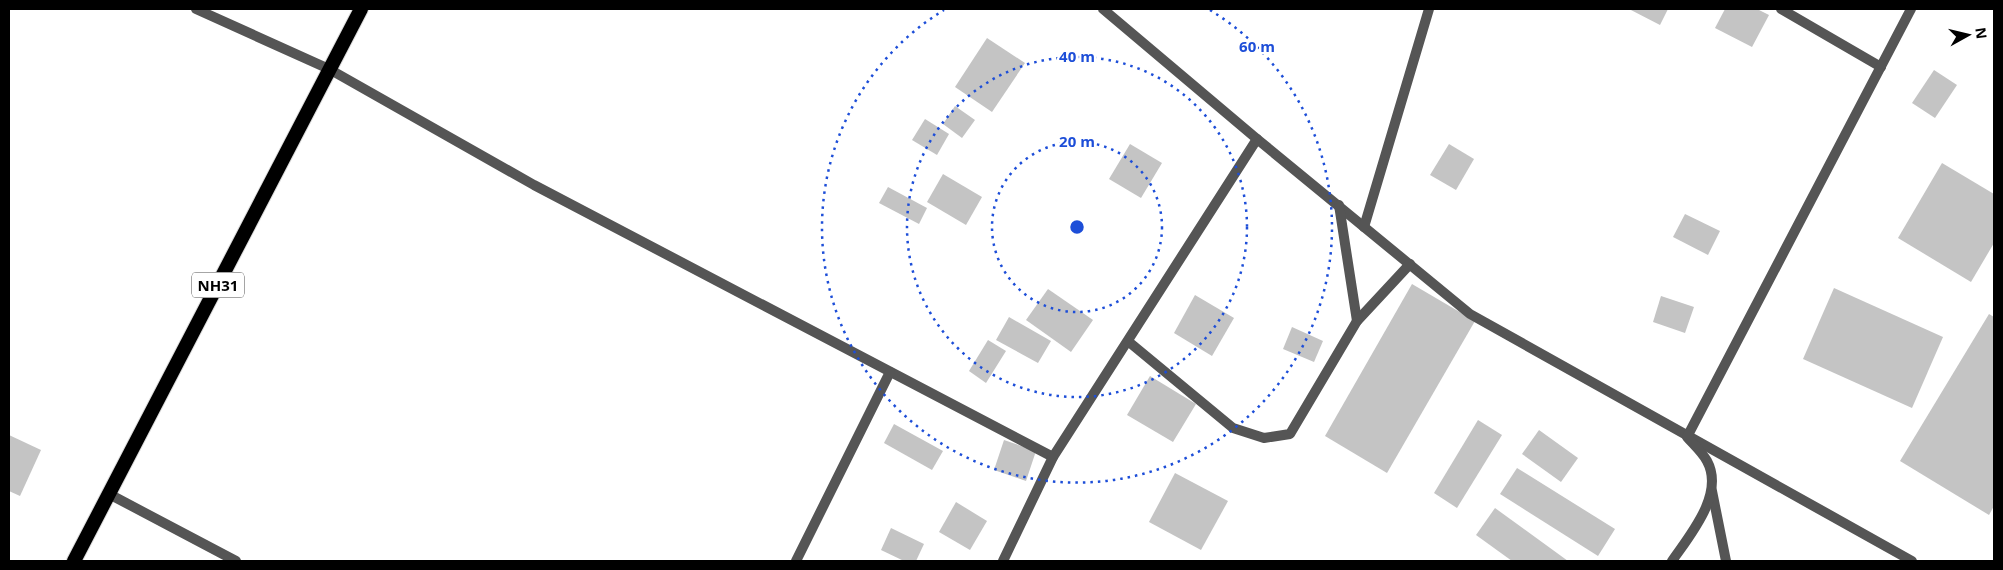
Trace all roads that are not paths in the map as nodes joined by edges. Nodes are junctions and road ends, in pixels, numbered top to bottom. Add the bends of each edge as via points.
1 (196, 9) edge
2 (361, 9) edge
3 (1103, 9) edge
4 (1429, 9) edge
5 (1781, 9) edge
6 (1911, 9) edge
7 (1881, 67) junction
8 (329, 69) junction
9 (1257, 139) junction
10 (1339, 205) junction
11 (1364, 227) junction
12 (1410, 264) junction
13 (1357, 321) junction
14 (1129, 342) junction
15 (890, 372) junction
16 (1687, 436) junction
17 (1053, 457) junction
18 (1712, 490) junction
19 (110, 494) junction
20 (74, 561) edge
21 (236, 561) edge
22 (796, 561) edge
23 (1003, 561) edge
24 (1672, 561) edge
25 (1726, 561) edge
26 (1912, 561) edge

1 - 8 street
2 - 8 highway, NH31
3 - 9 street
4 - 11 street
5 - 7 street
6 - 7 street
7 - 16 street
8 - 15 street via 534,185
8 - 19 highway, NH31
9 - 10 street
9 - 14 street
10 - 11 street
10 - 13 street
11 - 12 street
12 - 13 street
12 - 16 street via 1470,314
13 - 14 street via 1290,434 1264,438 1233,428
14 - 17 street
15 - 17 street
15 - 22 street
16 - 18 street via 1707,462
16 - 26 street
17 - 23 street
18 - 24 street via 1702,516
18 - 25 street
19 - 20 highway, NH31
19 - 21 street

